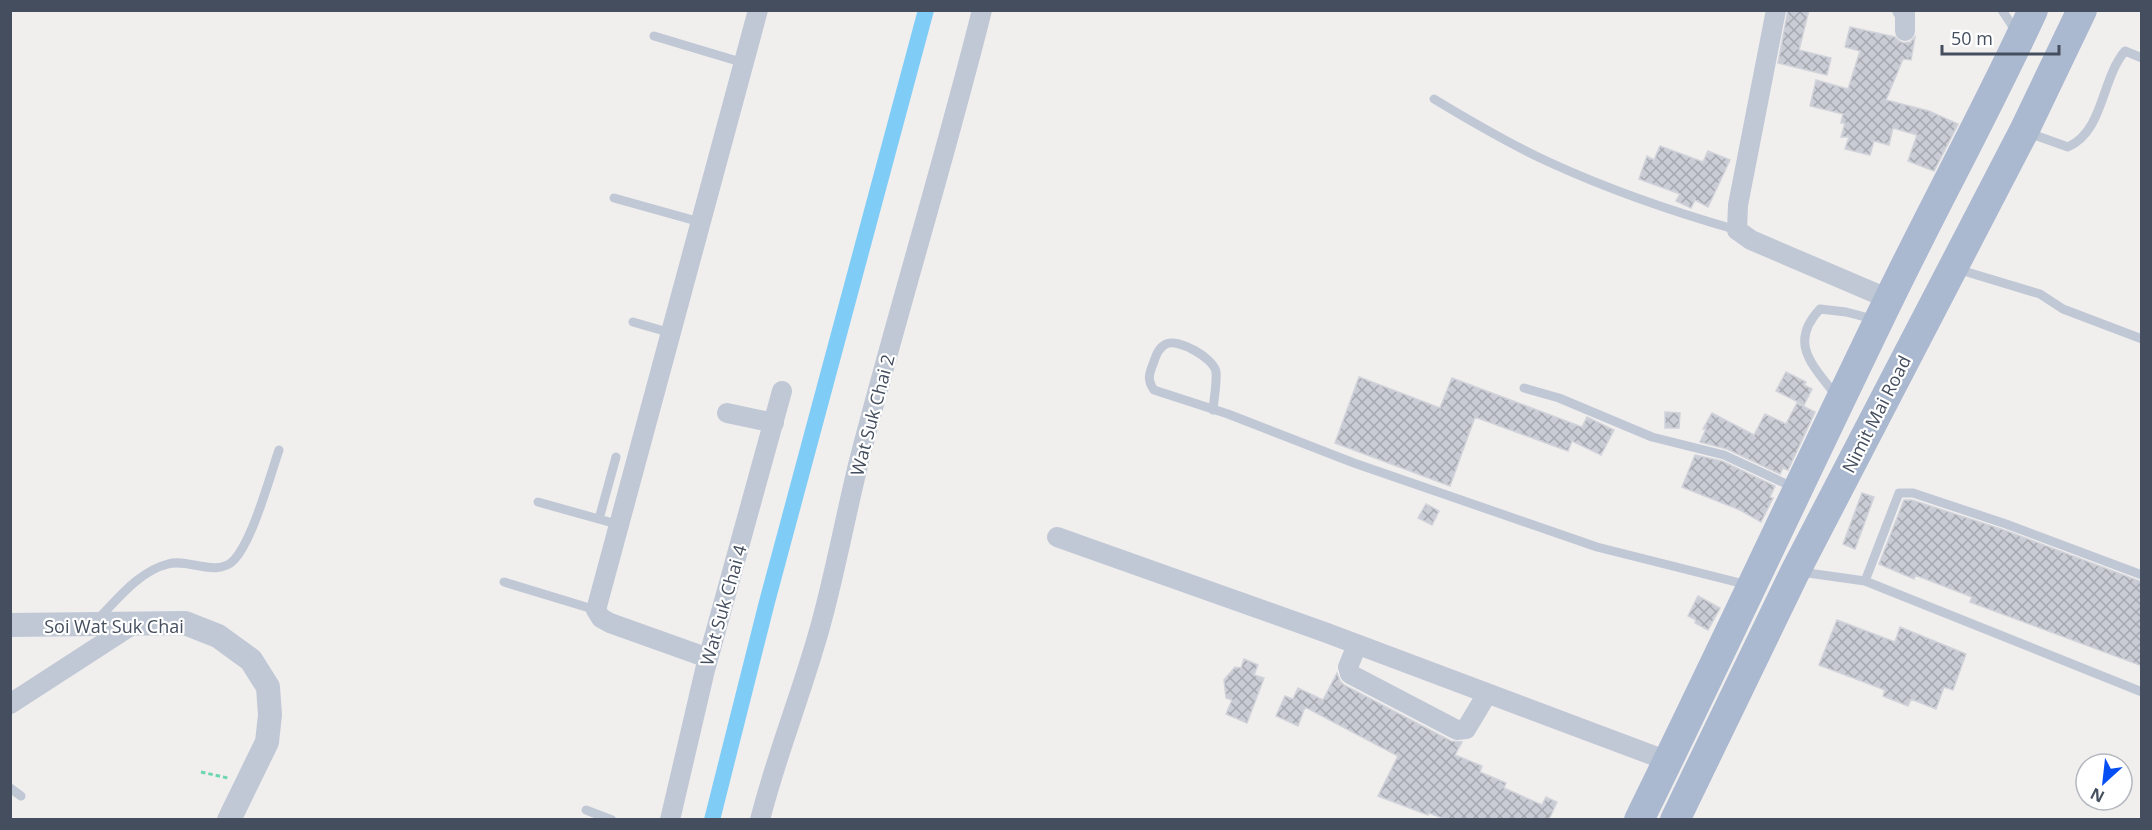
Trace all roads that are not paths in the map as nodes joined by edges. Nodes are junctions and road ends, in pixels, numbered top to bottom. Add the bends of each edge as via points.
1 (758, 10) edge
2 (982, 10) edge
3 (1776, 10) edge
4 (1902, 10) edge
5 (2002, 10) edge
6 (2033, 10) edge
7 (2082, 10) edge
8 (1905, 31) dead end
9 (654, 36) dead end
10 (2021, 38) junction
11 (2142, 58) edge
12 (744, 63) junction
13 (1434, 99) dead end
14 (2024, 131) junction
15 (614, 198) dead end
16 (700, 222) junction
17 (1737, 230) junction
18 (1952, 267) junction
19 (1884, 309) junction
20 (633, 322) dead end
21 (671, 333) junction
22 (2142, 339) edge
23 (1524, 388) dead end
24 (782, 391) dead end
25 (1840, 401) junction
26 (1213, 410) junction
27 (727, 413) dead end
28 (774, 423) junction
29 (279, 450) dead end
30 (616, 457) dead end
31 (1797, 490) junction
32 (538, 502) dead end
33 (599, 519) junction
34 (620, 525) junction
35 (1057, 537) dead end
36 (1795, 572) junction
37 (2142, 575) edge
38 (1865, 581) junction
39 (504, 582) dead end
40 (1753, 586) junction
41 (596, 610) junction
42 (10, 625) edge
43 (93, 625) junction
44 (132, 625) junction
45 (1357, 645) junction
46 (708, 658) junction
47 (2142, 692) edge
48 (1486, 694) junction
49 (10, 704) edge
50 (1668, 761) junction
51 (10, 788) edge
52 (21, 796) dead end
53 (586, 810) dead end
54 (229, 819) edge
55 (612, 819) edge
56 (670, 819) edge
57 (760, 819) edge
58 (1639, 819) edge
59 (1675, 819) edge

1 - 12 street
2 - 57 street, Wat Suk Chai 2 via 859,463 822,622
3 - 17 street via 1738,205
4 - 8 street
5 - 10 lane
6 - 10 main road, Nimit Mai Road
7 - 14 main road, Nimit Mai Road
9 - 12 lane
10 - 19 main road, Nimit Mai Road
11 - 14 lane via 2125,51 2118,60 2096,117 2080,142 2068,147
12 - 16 street
13 - 17 lane via 1552,164 1681,214
14 - 18 main road, Nimit Mai Road
15 - 16 lane
16 - 21 street
17 - 19 street
18 - 22 lane via 2040,294 2063,309
18 - 36 main road, Nimit Mai Road
19 - 25 main road, Nimit Mai Road
19 - 25 lane via 1820,309 1808,322 1804,338 1806,356
20 - 21 lane
21 - 34 street
23 - 31 lane via 1559,398 1652,437 1724,454
24 - 28 street, Wat Suk Chai 4
25 - 31 main road, Nimit Mai Road
26 - 26 lane via 1154,390 1149,375 1158,350 1175,342 1212,362 1216,370
26 - 40 lane via 1598,547
27 - 28 street
28 - 46 street, Wat Suk Chai 4
29 - 43 lane via 247,539 232,562 217,568 168,564 142,576
30 - 33 lane
31 - 40 main road, Nimit Mai Road
32 - 33 lane
33 - 34 lane
34 - 41 street
35 - 45 street
36 - 38 lane
36 - 59 main road, Nimit Mai Road
37 - 38 lane via 2006,524 1913,493 1899,493
38 - 47 lane
39 - 41 lane
40 - 50 main road, Nimit Mai Road
41 - 46 street via 610,623
42 - 43 street, Soi Wat Suk Chai
43 - 44 street, Soi Wat Suk Chai
44 - 49 street
44 - 54 street, Soi Wat Suk Chai via 185,623 218,636 251,660 268,687 267,742
45 - 48 street
45 - 48 street via 1348,667 1350,674 1457,730 1466,729
46 - 56 street, Wat Suk Chai 4
48 - 50 street
50 - 58 main road, Nimit Mai Road
51 - 52 lane
53 - 55 lane

